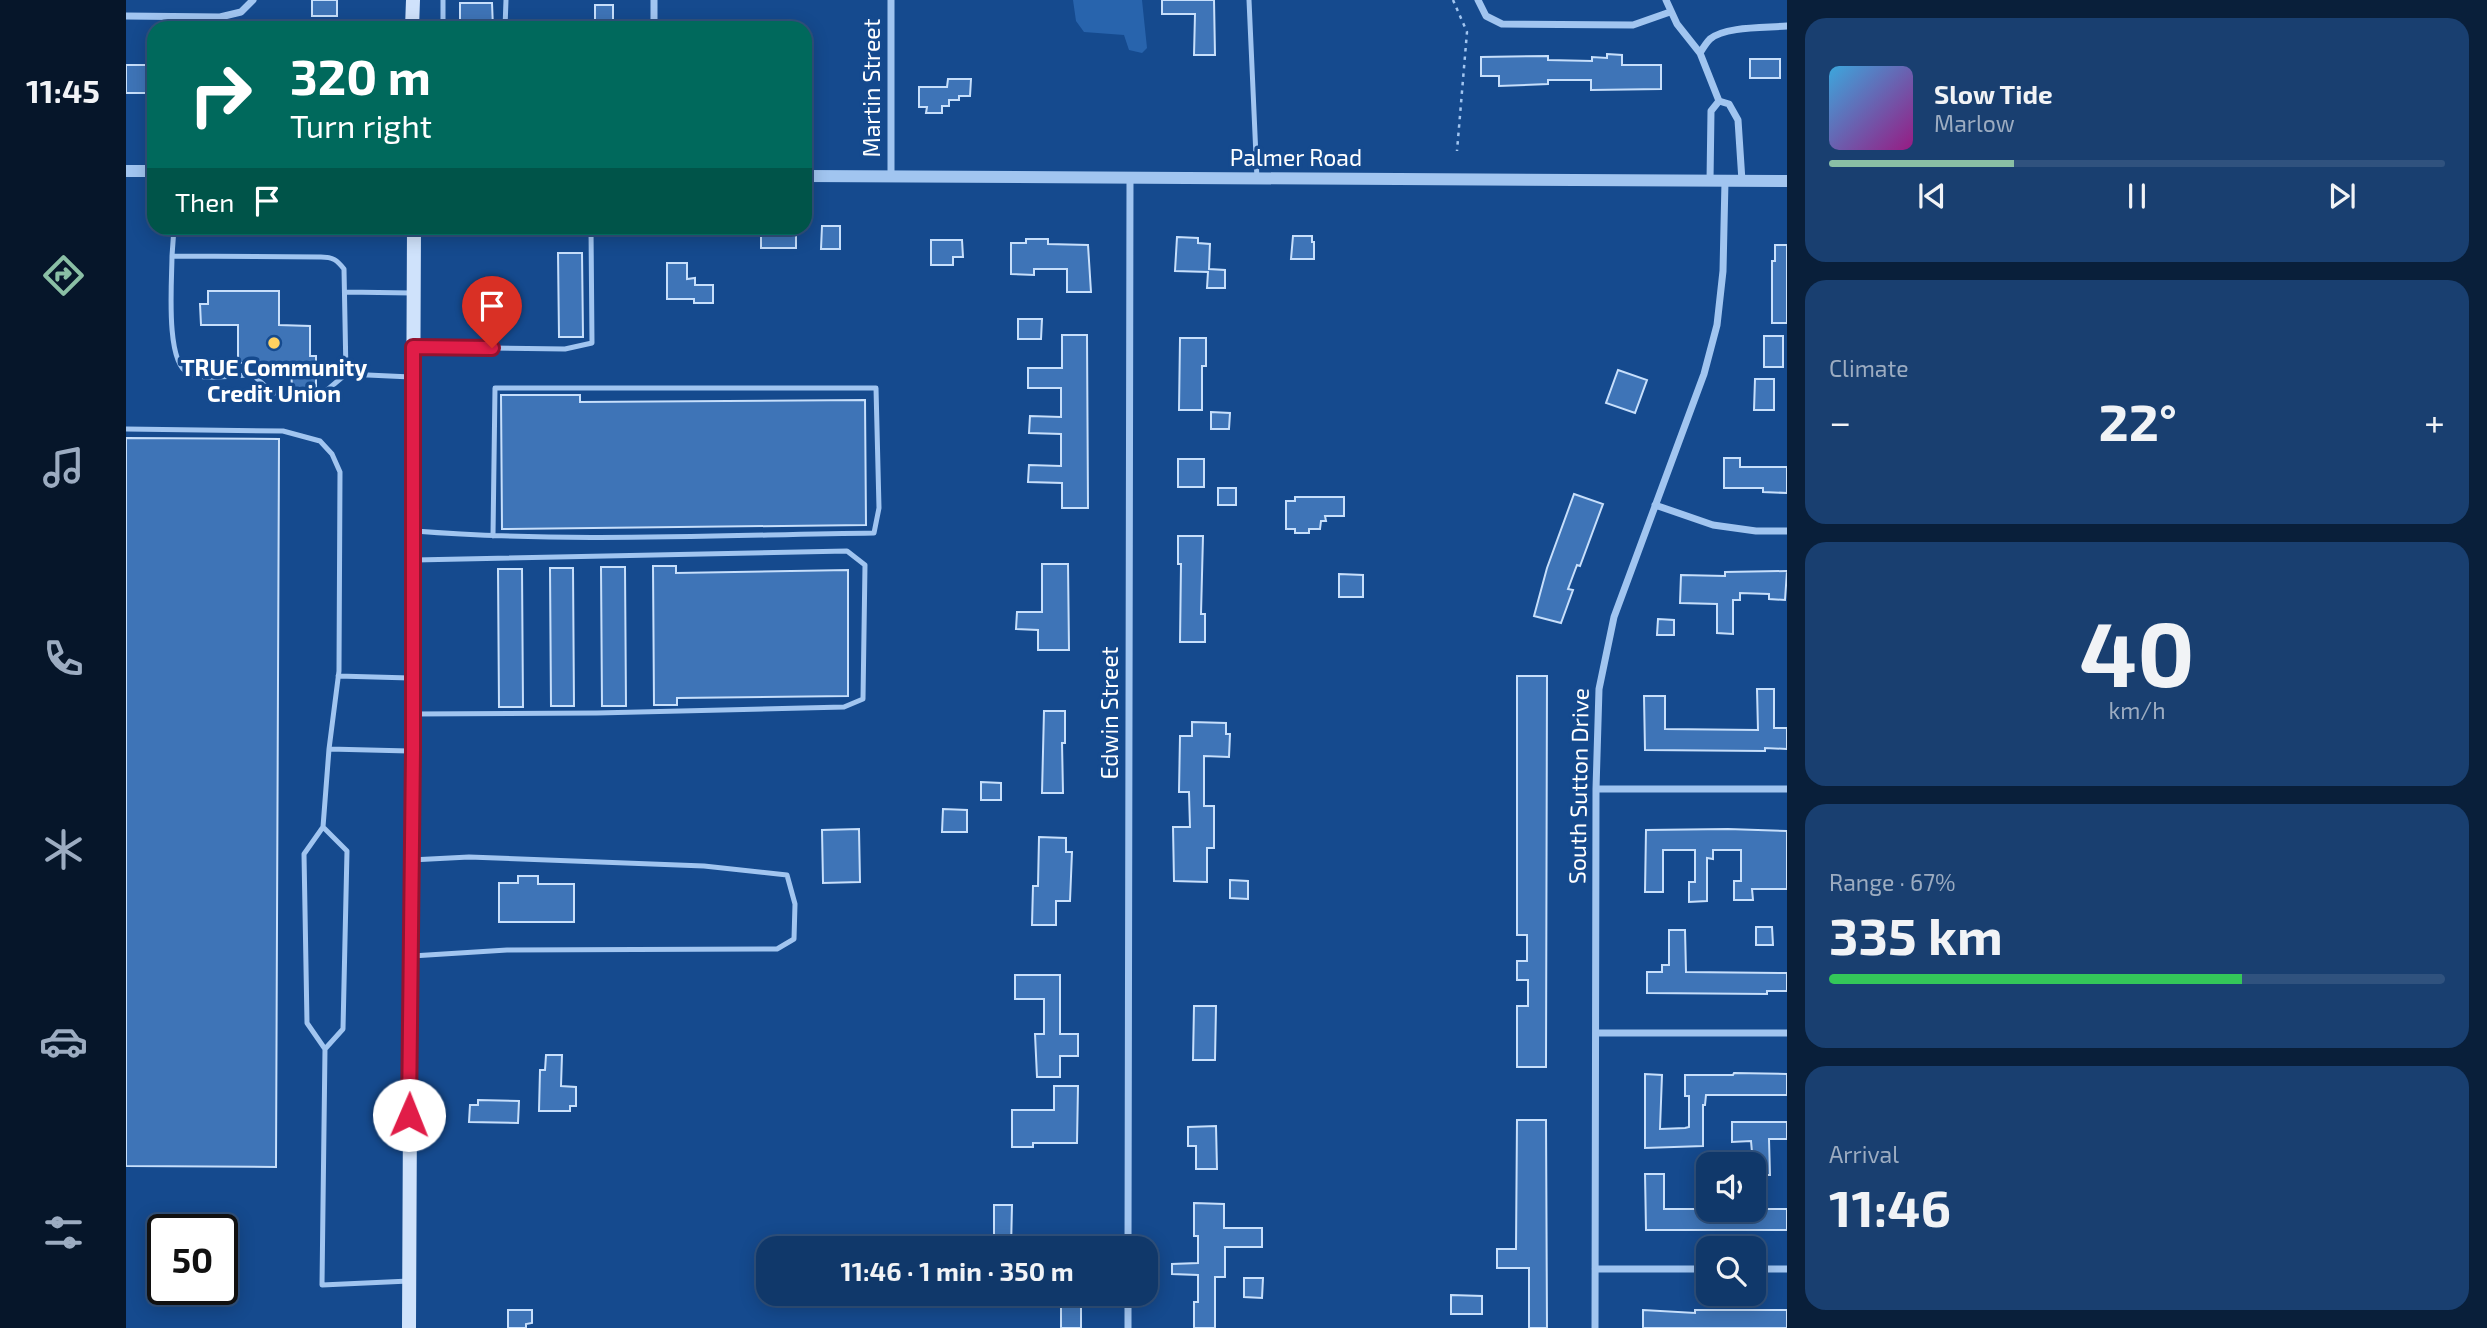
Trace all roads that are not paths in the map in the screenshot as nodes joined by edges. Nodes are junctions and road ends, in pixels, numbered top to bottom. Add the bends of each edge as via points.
1 (253, 0) edge
2 (413, 0) edge
3 (443, 0) edge
4 (506, 0) edge
5 (654, 0) edge
6 (891, 0) edge
7 (1248, 0) edge
8 (1478, 0) edge
9 (1666, 0) edge
10 (1670, 12) junction
11 (126, 16) edge
12 (412, 21) edge
13 (443, 21) edge
14 (505, 21) edge
15 (654, 21) edge
16 (1787, 26) edge
17 (1700, 53) junction
18 (1719, 101) junction
19 (126, 171) edge
20 (147, 172) edge
21 (812, 176) edge
22 (891, 177) junction
23 (1129, 178) junction
24 (1257, 179) junction
25 (1710, 181) junction
26 (1724, 181) junction
27 (1742, 181) junction
28 (1787, 181) edge
29 (174, 235) edge
30 (414, 235) edge
31 (591, 235) edge
32 (172, 256) junction
33 (345, 292) junction
34 (414, 293) junction
35 (413, 347) junction
36 (346, 374) junction
37 (413, 377) junction
38 (126, 429) edge
39 (1655, 505) junction
40 (412, 530) junction
41 (1787, 531) edge
42 (493, 536) junction
43 (412, 561) junction
44 (338, 676) junction
45 (413, 678) junction
46 (413, 714) junction
47 (328, 749) junction
48 (413, 751) junction
49 (1596, 789) junction
50 (1787, 789) edge
51 (323, 827) junction
52 (411, 860) junction
53 (411, 956) junction
54 (1596, 1033) junction
55 (1787, 1033) edge
56 (325, 1049) junction
57 (1128, 1236) edge
58 (1595, 1269) junction
59 (1696, 1269) edge
60 (1766, 1269) edge
61 (1787, 1269) edge
62 (409, 1281) junction
63 (1128, 1306) edge
64 (409, 1328) edge
65 (1128, 1328) edge
66 (1595, 1328) edge

1 - 11 street via 241,12 220,17
2 - 12 main road
3 - 13 lane
4 - 14 lane
5 - 15 street
6 - 22 street, Martin Street
7 - 24 lane
8 - 10 street via 1486,16 1502,24 1633,24
9 - 10 street
10 - 17 street
16 - 17 street via 1734,30 1715,36
17 - 18 street
18 - 25 street via 1711,111
18 - 27 street via 1729,104 1738,120
19 - 20 street
21 - 22 street, Palmer Road
22 - 23 street, Palmer Road
23 - 24 street, Palmer Road
23 - 57 street, Edwin Street
24 - 25 street, Palmer Road
25 - 26 street, Palmer Road
26 - 27 street, Palmer Road
26 - 39 street, South Sutton Drive via 1717,325 1704,374
27 - 28 street, Palmer Road
29 - 32 lane
30 - 34 main road
31 - 35 lane via 592,343 565,349
32 - 33 lane via 331,257 344,269
32 - 36 lane via 173,341 178,365 187,373 254,375 272,392 309,397 320,396
33 - 34 lane
33 - 36 lane
34 - 35 main road
35 - 37 main road
36 - 37 lane
37 - 40 main road
38 - 44 lane via 283,431 320,441 332,454 340,472
39 - 41 street via 1721,527
39 - 49 street, South Sutton Drive via 1614,617 1600,674
40 - 42 lane
40 - 43 main road
42 - 42 lane via 874,533 879,508 876,388 495,388
43 - 45 main road
43 - 46 lane via 847,551 865,565 863,699 844,707
44 - 45 lane
44 - 47 lane
45 - 46 main road
46 - 48 main road
47 - 48 lane
47 - 51 lane
48 - 52 main road
49 - 50 street
49 - 54 street, South Sutton Drive
51 - 56 lane via 304,854 307,1023
51 - 56 lane via 347,851 343,1029
52 - 53 main road
52 - 53 lane via 469,857 787,875 795,904 793,939 777,948 508,950
53 - 62 main road
54 - 55 street
54 - 58 street, South Sutton Drive
56 - 62 lane via 322,1285
58 - 59 street
58 - 66 street, South Sutton Drive
60 - 61 street
62 - 64 main road
63 - 65 street

